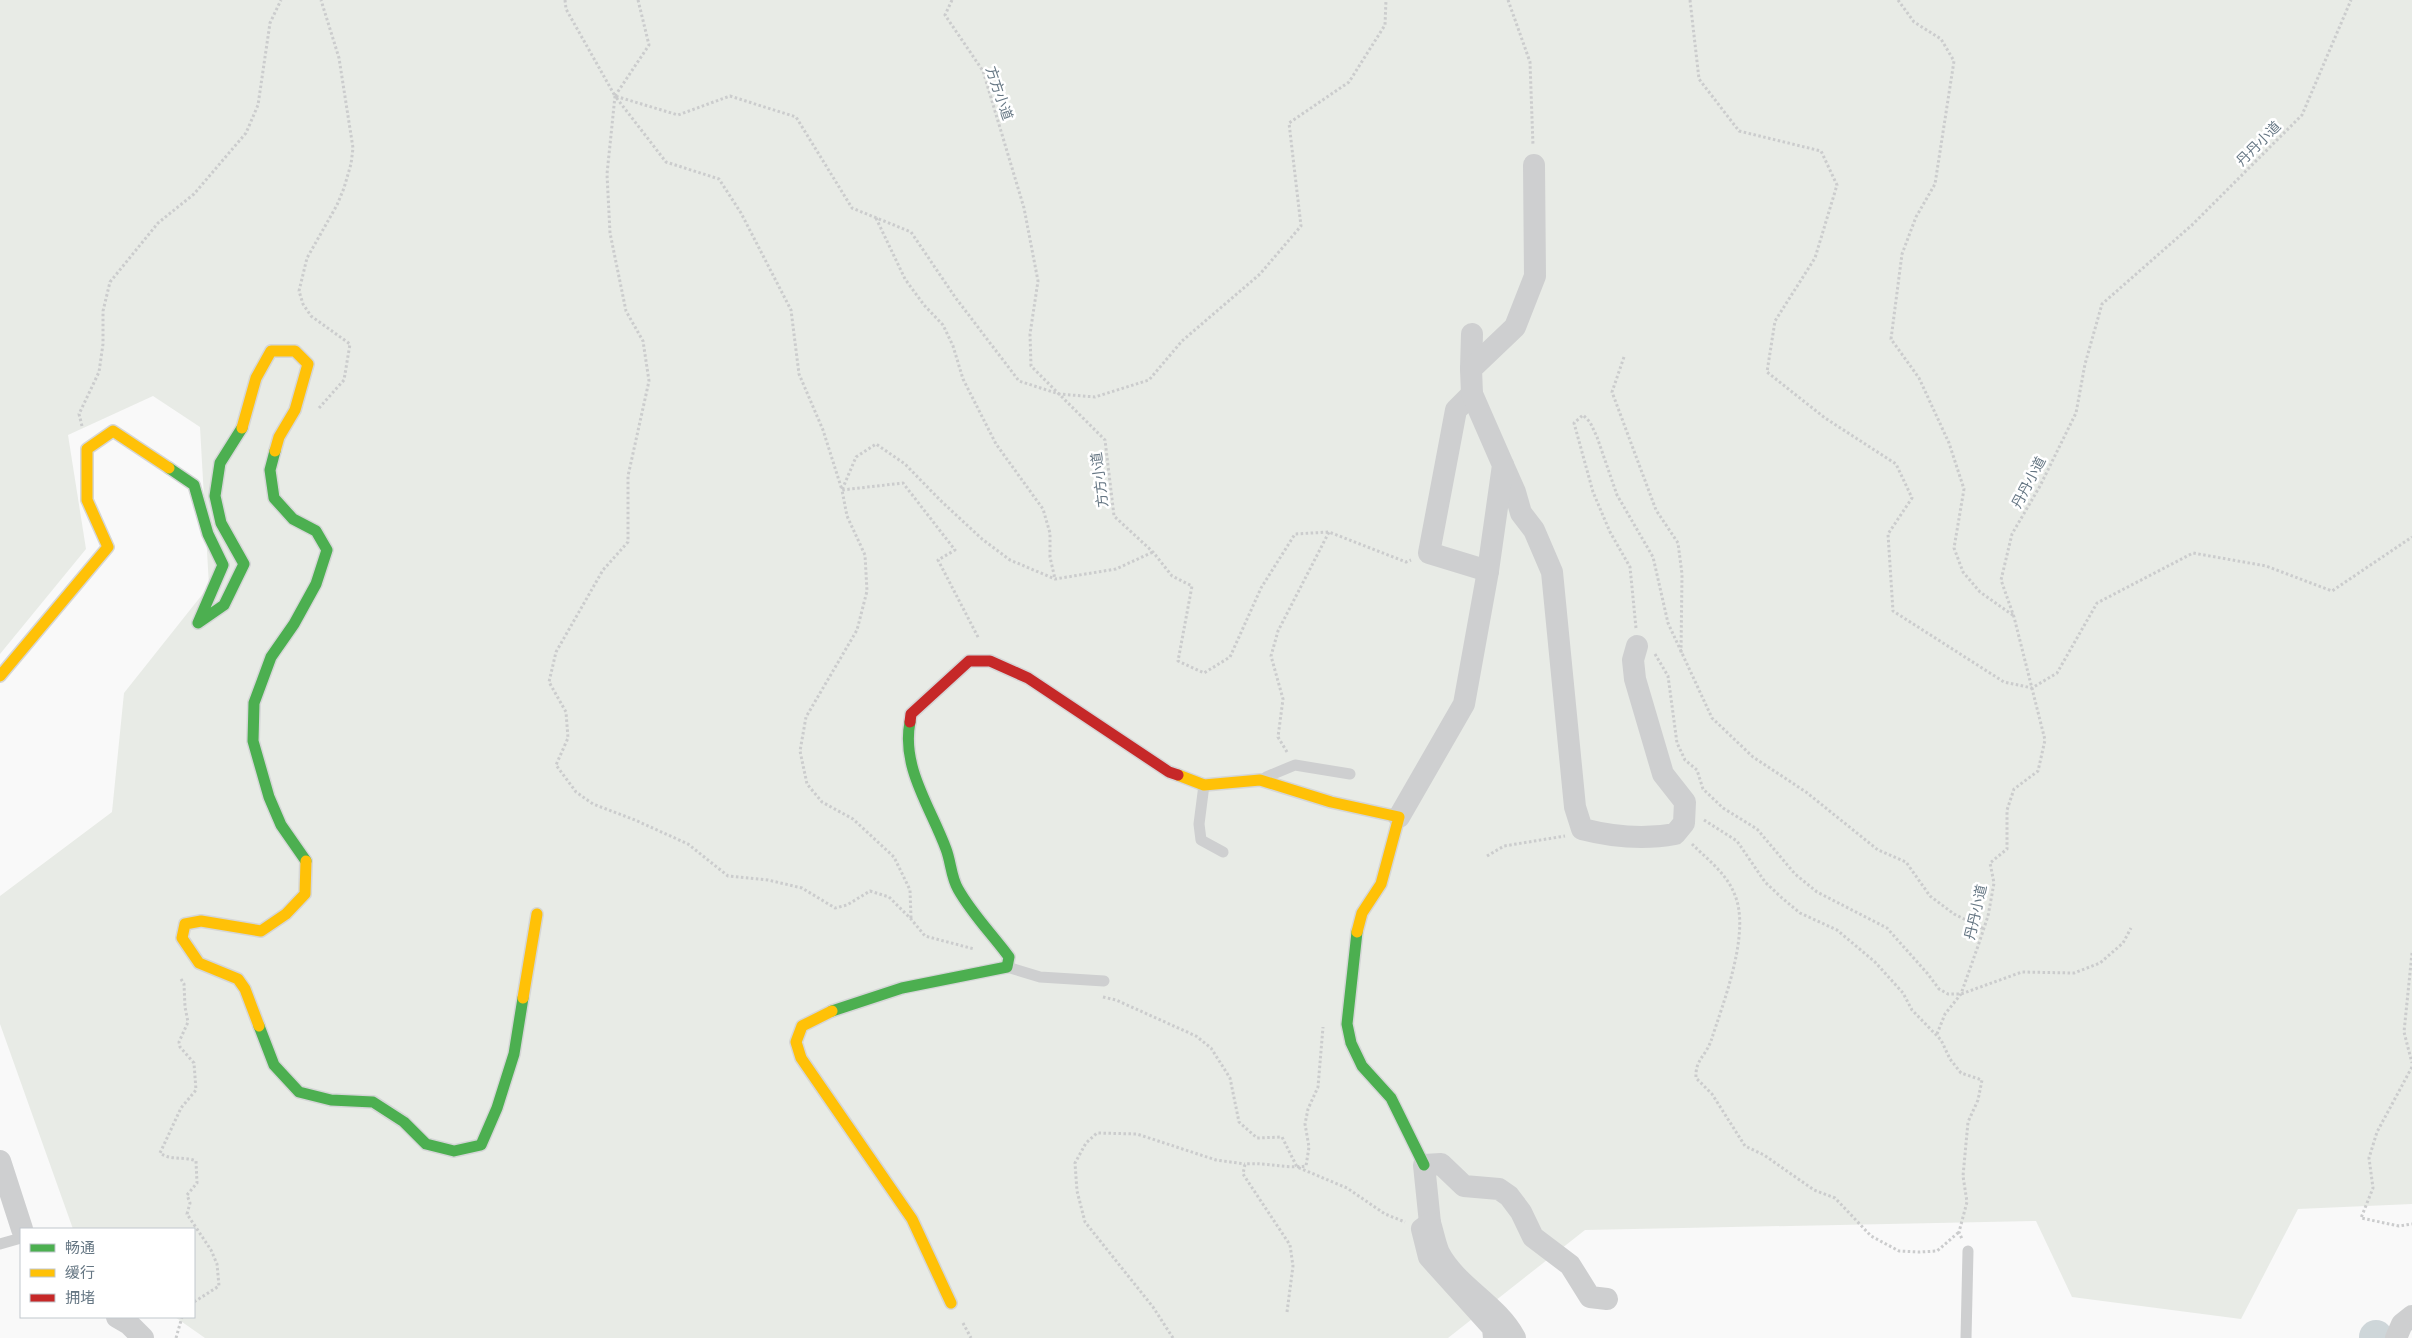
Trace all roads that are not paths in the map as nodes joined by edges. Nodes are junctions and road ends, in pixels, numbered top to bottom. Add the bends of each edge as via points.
1 (1534, 164) road end
2 (1472, 334) dead end
3 (1471, 369) junction
4 (1472, 394) junction
5 (1503, 465) junction
6 (1488, 571) junction
7 (1637, 646) road end
8 (0, 676) edge
9 (1350, 774) dead end
10 (1260, 780) junction
11 (1204, 785) junction
12 (1399, 817) junction
13 (1223, 852) dead end
14 (537, 914) dead end
15 (1008, 962) junction
16 (1104, 981) dead end
17 (0, 1161) edge
18 (1424, 1165) junction
19 (1426, 1226) junction
20 (22, 1228) edge
21 (20, 1238) edge
22 (0, 1244) edge
23 (1968, 1251) road end
24 (1607, 1299) dead end
25 (951, 1303) dead end
26 (2412, 1316) edge
27 (120, 1318) edge
28 (143, 1338) edge
29 (1494, 1338) edge
30 (1515, 1338) edge
31 (1966, 1338) edge
32 (2396, 1338) edge

1 - 3 street via 1535,276 1515,327
2 - 3 street
3 - 4 street
4 - 5 street
4 - 6 street via 1456,410 1429,552
5 - 6 street
5 - 7 street via 1520,514 1534,530 1552,572 1575,807 1582,829 1634,838 1658,837 1675,834 1680,828 1684,822 1685,802 1663,774 1634,679 1633,660
6 - 12 street via 1464,704
8 - 14 street via 108,547 87,500 87,449 113,431 194,485 208,534 223,564 198,623 224,605 244,564 221,523 215,496 220,463 243,426 256,378 271,351 295,352 308,364 295,410 279,438 270,470 274,498 294,519 316,531 327,550 316,584 271,657 254,703 253,741 269,797 281,825 306,860 305,894 286,914 261,931 202,921 185,924 182,938 199,963 238,979 245,989 274,1064 300,1092 331,1100 373,1102 404,1122 426,1144 454,1151 481,1145 497,1108 514,1054
9 - 10 lane via 1295,765
10 - 11 street
10 - 12 street via 1331,802
11 - 13 lane via 1199,824 1201,840
11 - 15 street via 1169,772 1028,678 990,661 969,661 932,694 911,714 907,725 912,768 947,850 950,870 959,890
12 - 18 street via 1381,884 1362,913 1354,944 1347,1024 1351,1044 1362,1066 1391,1098
15 - 16 lane via 1040,977
15 - 25 street via 851,1003 802,1026 796,1042 802,1058 912,1219
17 - 20 street
18 - 19 street
18 - 24 street via 1441,1164 1464,1186 1500,1189 1521,1212 1533,1237 1570,1265 1590,1297
19 - 29 street via 1429,1257 1493,1328
19 - 30 street via 1439,1253 1457,1275 1507,1322
21 - 22 lane
23 - 31 lane
26 - 32 street via 2402,1324
27 - 28 street

